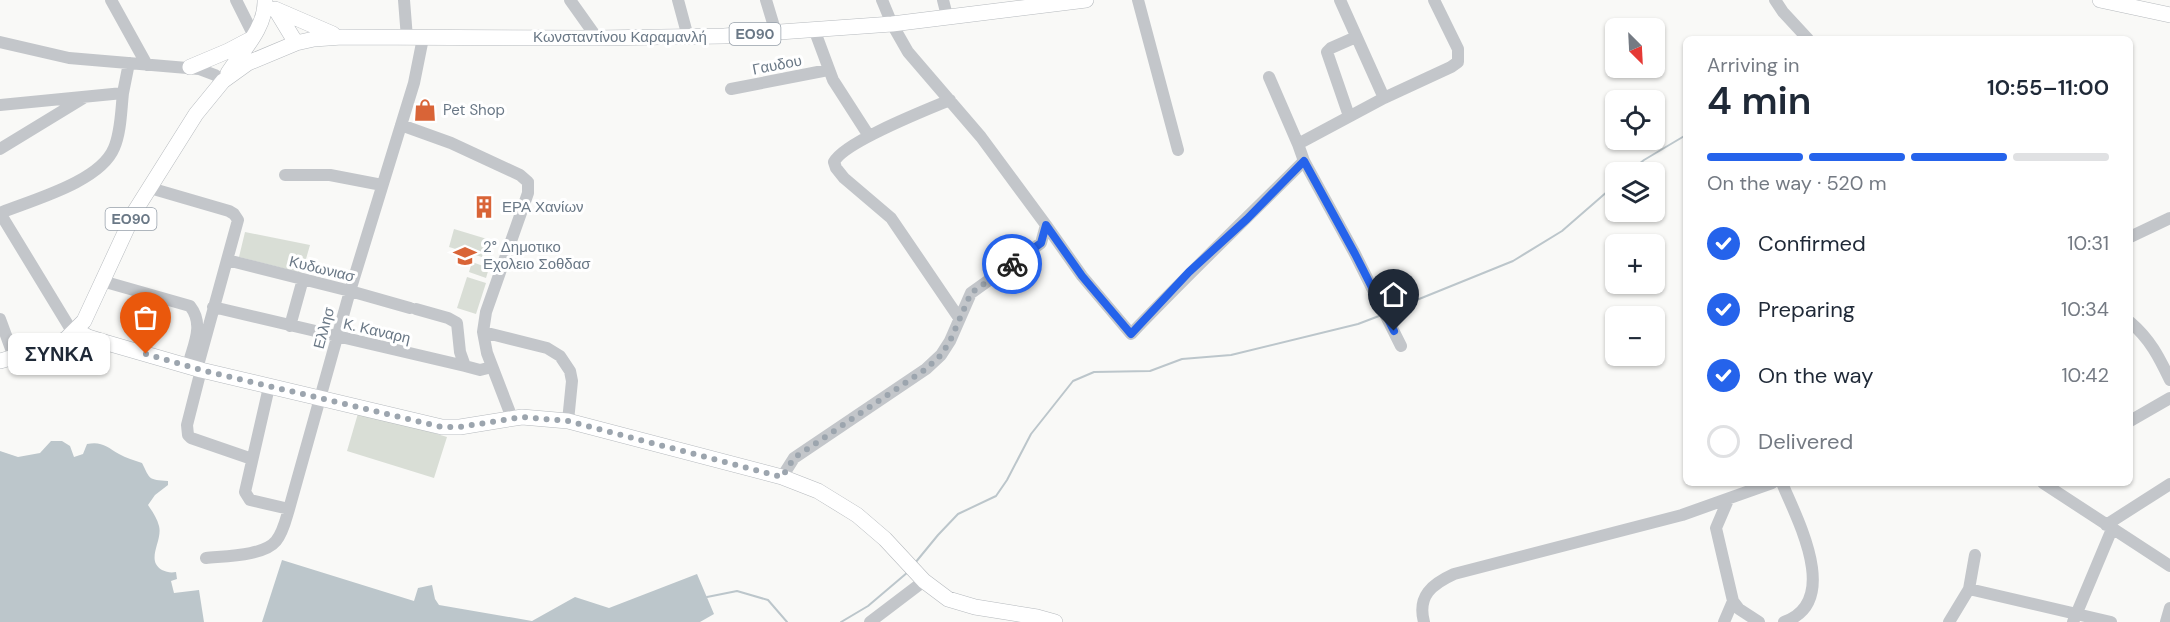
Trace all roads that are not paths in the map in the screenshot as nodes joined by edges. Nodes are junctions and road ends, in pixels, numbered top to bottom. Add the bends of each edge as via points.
1 (111, 0) edge
2 (236, 0) edge
3 (404, 0) edge
4 (570, 0) edge
5 (678, 0) edge
6 (766, 0) edge
7 (882, 0) edge
8 (943, 0) edge
9 (1086, 0) edge
10 (1138, 0) edge
11 (1340, 0) edge
12 (1434, 0) edge
13 (1774, 0) edge
14 (2100, 0) edge
15 (270, 3) edge
16 (2170, 15) edge
17 (946, 16) junction
18 (892, 24) junction
19 (814, 29) junction
20 (776, 33) junction
21 (254, 36) junction
22 (1805, 36) edge
23 (342, 37) junction
24 (688, 37) junction
25 (1356, 37) junction
26 (415, 38) junction
27 (597, 38) junction
28 (0, 42) edge
29 (296, 43) junction
30 (129, 63) junction
31 (147, 65) junction
32 (190, 67) junction
33 (828, 70) junction
34 (1269, 77) dead end
35 (223, 81) junction
36 (731, 89) dead end
37 (123, 93) junction
38 (86, 97) junction
39 (1384, 98) junction
40 (950, 100) junction
41 (0, 105) edge
42 (1349, 116) junction
43 (401, 124) junction
44 (869, 136) junction
45 (1298, 144) junction
46 (0, 149) edge
47 (1178, 150) dead end
48 (1304, 161) junction
49 (285, 175) dead end
50 (382, 185) junction
51 (150, 188) junction
52 (0, 213) edge
53 (2170, 218) edge
54 (1046, 225) junction
55 (2133, 236) edge
56 (227, 260) junction
57 (303, 279) junction
58 (102, 281) junction
59 (350, 291) junction
60 (213, 307) junction
61 (959, 318) junction
62 (0, 319) edge
63 (2133, 324) edge
64 (290, 326) junction
65 (75, 332) junction
66 (483, 332) junction
67 (338, 338) junction
68 (1401, 346) dead end
69 (7, 359) edge
70 (465, 366) junction
71 (492, 367) junction
72 (195, 368) junction
73 (2170, 380) edge
74 (269, 387) junction
75 (320, 397) junction
76 (2170, 398) edge
77 (512, 418) junction
78 (2133, 419) edge
79 (568, 421) junction
80 (252, 459) junction
81 (782, 477) junction
82 (2170, 484) edge
83 (1764, 486) edge
84 (1783, 486) edge
85 (2048, 486) edge
86 (1728, 500) junction
87 (289, 509) junction
88 (1697, 511) junction
89 (2109, 527) junction
90 (1716, 528) junction
91 (1974, 555) dead end
92 (206, 558) dead end
93 (2170, 566) edge
94 (917, 572) junction
95 (1969, 589) junction
96 (1733, 601) junction
97 (2170, 608) edge
98 (2075, 618) edge
99 (870, 622) edge
100 (1055, 622) edge
101 (1425, 622) edge
102 (1724, 622) edge
103 (1759, 622) edge
104 (1784, 622) edge
105 (1949, 622) edge
106 (2111, 622) edge
107 (2166, 622) edge

1 - 31 street
2 - 21 street
3 - 26 street, Ελλησ
4 - 27 street
5 - 24 street
6 - 20 street
7 - 18 street
8 - 17 street
9 - 17 main road, Κωνσταντίνου Καραμανλή / ΕΟ90
10 - 47 street
11 - 25 street
12 - 39 street via 1458,49 1458,62
13 - 22 street
14 - 16 main road
15 - 21 main road
15 - 23 main road
15 - 29 main road
17 - 18 main road, Κωνσταντίνου Καραμανλή / ΕΟ90
18 - 19 main road, Κωνσταντίνου Καραμανλή / ΕΟ90
18 - 40 street via 908,52
19 - 20 main road, Κωνσταντίνου Καραμανλή / ΕΟ90
19 - 33 street
20 - 24 main road, Κωνσταντίνου Καραμανλή / ΕΟ90
21 - 32 main road
21 - 35 main road
23 - 26 main road, Κωνσταντίνου Καραμανλή / ΕΟ90
23 - 29 main road, Κωνσταντίνου Καραμανλή / ΕΟ90
24 - 27 main road, Κωνσταντίνου Καραμανλή / ΕΟ90
25 - 39 street
25 - 42 street via 1328,52
26 - 27 main road, Κωνσταντίνου Καραμανλή / ΕΟ90
26 - 43 street, Ελλησ via 417,75
28 - 30 street via 69,58
29 - 35 main road, ΕΟ90 via 248,63
30 - 31 street
30 - 37 street
31 - 32 street
32 - 35 street
33 - 36 street, Γαυδου
33 - 44 street
34 - 45 street
35 - 51 main road, ΕΟ90 via 196,114
37 - 38 street
37 - 52 street via 118,137 109,158 76,181
38 - 41 street
38 - 46 street
39 - 42 street
40 - 44 street
40 - 54 street
42 - 45 street
43 - 50 street, Ελλησ
43 - 66 street via 451,143 528,182 528,193 486,312
44 - 61 street via 839,155 834,162 836,168 891,218
45 - 48 street
48 - 54 street via 1131,334
48 - 68 street
49 - 50 street via 330,175
50 - 59 street, Ελλησ
51 - 56 street via 234,214 238,220
51 - 58 main road, ΕΟ90
52 - 65 street
53 - 55 street
54 - 61 street via 1041,243 971,293
56 - 57 street, Κυδωνιασ
56 - 60 street
57 - 59 street, Κυδωνιασ
57 - 64 street
58 - 65 main road, ΕΟ90
58 - 72 street via 190,306 198,326
59 - 67 street, Ελλησ
59 - 70 street, Κυδωνιασ via 457,323
60 - 64 street, Κ. Καναρη
60 - 72 street
61 - 81 street via 941,355 926,369 794,458
62 - 69 street
63 - 73 street via 2156,349
64 - 67 street, Κ. Καναρη
65 - 69 main road via 54,345
65 - 72 main road
66 - 71 street
66 - 79 street via 547,348 560,356 572,381
67 - 70 street, Κ. Καναρη
67 - 75 street, Ελλησ
70 - 71 street, Κ. Καναρη via 480,370
71 - 77 street
72 - 74 main road
72 - 80 street via 188,435
74 - 75 main road
74 - 80 street
75 - 77 main road via 442,427
75 - 87 street, Ελλησ
76 - 78 street
77 - 79 main road
79 - 81 main road
80 - 87 street via 247,498
81 - 94 main road via 818,491 857,515
82 - 89 street
83 - 86 street
84 - 104 street via 1807,544 1813,584 1805,608
85 - 89 street
86 - 88 street
86 - 90 street
87 - 92 street, Ελλησ via 272,546
88 - 90 street
88 - 101 street via 1454,574 1432,586 1424,596
89 - 93 street
89 - 98 street
90 - 96 street
91 - 95 street
94 - 99 street
94 - 100 main road via 948,599 959,603
95 - 98 street
95 - 105 street
96 - 102 street
96 - 103 street
97 - 107 street
98 - 106 street

